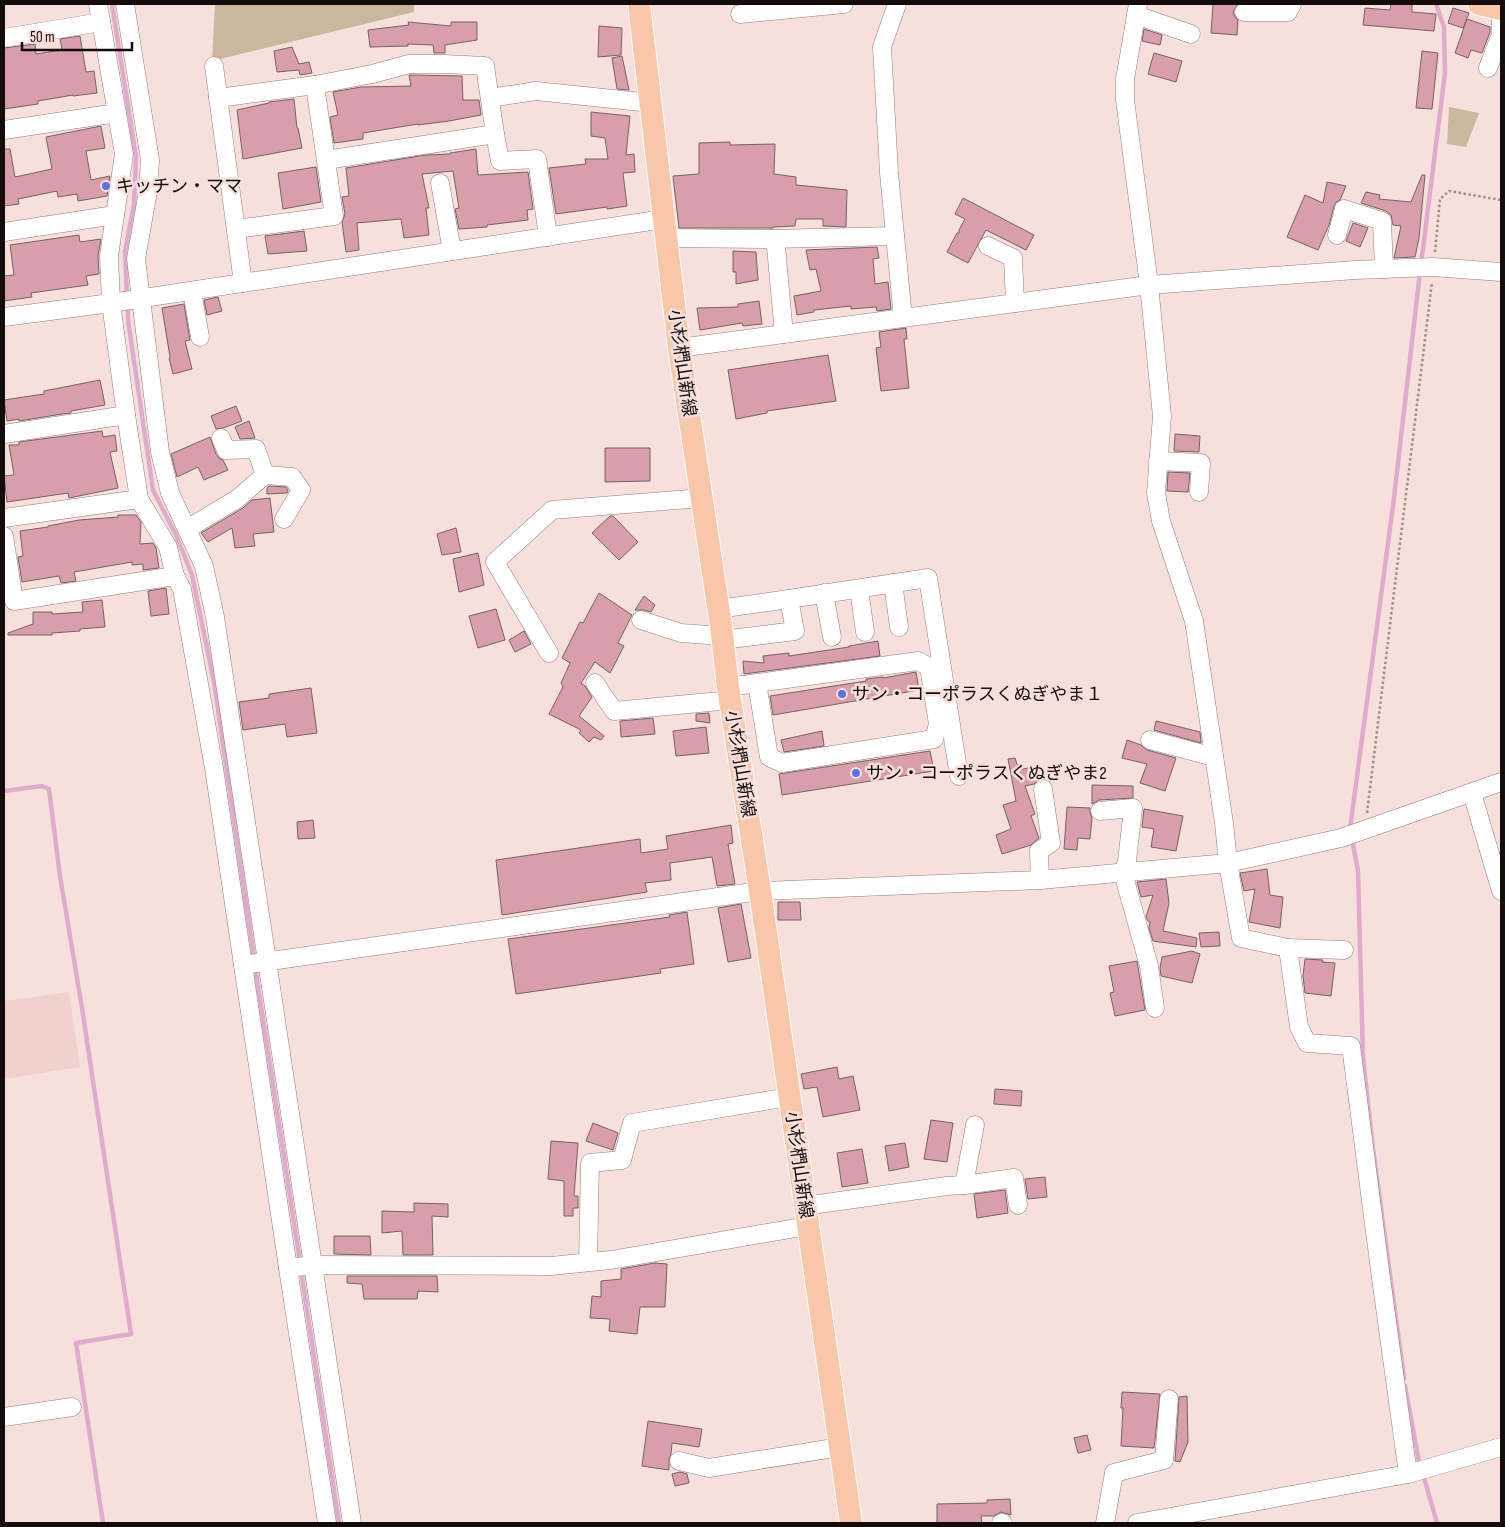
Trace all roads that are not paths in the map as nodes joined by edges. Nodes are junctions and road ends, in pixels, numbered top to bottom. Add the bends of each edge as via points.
1 (98, 4) edge
2 (125, 4) edge
3 (639, 4) edge
4 (844, 4) edge
5 (897, 4) edge
6 (1292, 4) edge
7 (1479, 4) edge
8 (1137, 9) edge
9 (1501, 9) edge
10 (1244, 12) dead end
11 (740, 14) dead end
12 (101, 22) junction
13 (1191, 34) dead end
14 (4, 38) edge
15 (214, 66) dead end
16 (1488, 68) dead end
17 (315, 85) junction
18 (218, 98) junction
19 (490, 98) junction
20 (651, 103) junction
21 (117, 114) junction
22 (4, 130) edge
23 (495, 134) junction
24 (326, 160) junction
25 (440, 183) dead end
26 (115, 215) junction
27 (665, 228) junction
28 (236, 229) junction
29 (4, 232) edge
30 (1337, 235) dead end
31 (895, 236) junction
32 (548, 237) junction
33 (771, 239) junction
34 (988, 246) dead end
35 (452, 251) junction
36 (1384, 269) junction
37 (1501, 272) edge
38 (243, 283) junction
39 (1149, 285) junction
40 (192, 291) junction
41 (141, 299) junction
42 (111, 303) junction
43 (1015, 303) junction
44 (4, 317) edge
45 (903, 318) junction
46 (784, 334) junction
47 (200, 337) dead end
48 (679, 348) junction
49 (126, 415) junction
50 (4, 434) edge
51 (221, 438) dead end
52 (1158, 461) junction
53 (265, 475) junction
54 (1199, 492) dead end
55 (702, 498) junction
56 (139, 499) junction
57 (4, 518) edge
58 (284, 519) dead end
59 (187, 529) junction
60 (4, 536) edge
61 (175, 576) junction
62 (893, 583) junction
63 (859, 588) junction
64 (824, 593) junction
65 (790, 599) junction
66 (718, 609) junction
67 (641, 620) dead end
68 (899, 627) dead end
69 (865, 632) dead end
70 (832, 637) dead end
71 (722, 638) junction
72 (548, 652) dead end
73 (595, 683) dead end
74 (757, 683) junction
75 (730, 694) junction
76 (1150, 740) dead end
77 (1214, 757) junction
78 (959, 776) dead end
79 (1501, 782) edge
80 (1043, 789) dead end
81 (1472, 793) junction
82 (1100, 811) dead end
83 (1228, 862) junction
84 (1123, 872) junction
85 (1040, 880) junction
86 (760, 891) junction
87 (1501, 891) edge
88 (1288, 948) junction
89 (1344, 950) dead end
90 (268, 962) junction
91 (243, 965) junction
92 (1154, 1008) dead end
93 (789, 1098) junction
94 (975, 1125) dead end
95 (964, 1185) junction
96 (1018, 1205) dead end
97 (806, 1216) junction
98 (588, 1262) junction
99 (313, 1265) junction
100 (288, 1268) junction
101 (1169, 1399) dead end
102 (72, 1407) dead end
103 (4, 1417) edge
104 (840, 1447) junction
105 (1501, 1448) edge
106 (679, 1461) dead end
107 (1408, 1474) junction
108 (327, 1523) edge
109 (352, 1523) edge
110 (851, 1523) edge
111 (1105, 1523) edge
112 (1137, 1523) edge

1 - 12 street
2 - 41 street via 150,160 136,259
3 - 20 main road, 小杉椚山新線
4 - 11 street
5 - 31 street via 882,47
6 - 10 street via 1288,12
7 - 9 main road
8 - 13 street
8 - 39 street via 1125,93
9 - 16 street via 1501,34
12 - 14 street
12 - 21 street
15 - 18 street
17 - 18 street
17 - 19 street via 409,64 485,66
17 - 24 street
18 - 28 street
19 - 20 street via 536,91
19 - 23 street
20 - 27 main road, 小杉椚山新線
21 - 22 street
21 - 26 street via 124,154
23 - 24 street
23 - 32 street via 500,161 536,159
24 - 28 street via 334,216
25 - 35 street
26 - 29 street
26 - 42 street via 109,256
27 - 32 street
27 - 33 street
27 - 48 main road, 小杉椚山新線
28 - 38 street
30 - 36 street via 1344,209 1382,221
31 - 33 street
31 - 45 street
32 - 35 street
33 - 46 street via 776,247
34 - 43 street via 1013,258
35 - 38 street
36 - 37 street via 1434,267
36 - 39 street
38 - 40 street
39 - 43 street
39 - 52 street via 1162,416
40 - 41 street
40 - 47 street
41 - 42 street
41 - 59 street via 160,452 170,493
42 - 44 street
42 - 49 street
43 - 45 street
45 - 46 street
46 - 48 street
48 - 55 main road, 小杉椚山新線
49 - 50 street
49 - 56 street
51 - 53 street via 226,450 256,449
52 - 54 street via 1201,463
52 - 77 street via 1156,494 1161,521 1194,621
53 - 58 street via 292,477 301,490
53 - 59 street via 237,499
55 - 66 main road, 小杉椚山新線
55 - 72 street via 552,510 495,562
56 - 57 street
56 - 61 street via 168,547
59 - 90 street via 204,566 216,617
60 - 61 street via 14,601
61 - 91 street via 182,589 214,768
62 - 63 street
62 - 68 street
62 - 78 street via 928,578
63 - 64 street
63 - 69 street
64 - 65 street
64 - 70 street
65 - 66 street
65 - 71 street via 795,631
66 - 71 main road, 小杉椚山新線
67 - 71 street via 682,633
71 - 75 main road, 小杉椚山新線
73 - 75 street via 614,711
74 - 74 street via 918,661 929,667 938,724 934,738 782,763 769,757
74 - 75 street
75 - 86 main road, 小杉椚山新線
76 - 77 street
77 - 83 street
79 - 81 street
80 - 85 street via 1051,843 1039,851
81 - 83 street via 1341,838
81 - 87 street
82 - 84 street via 1133,808
83 - 84 street
83 - 88 street via 1241,938
84 - 85 street
84 - 92 street via 1149,966
85 - 86 street
86 - 90 street
86 - 93 main road, 小杉椚山新線
88 - 89 street
88 - 107 street via 1299,1027 1307,1043 1352,1046
90 - 91 street
90 - 99 street
91 - 100 street
93 - 97 main road, 小杉椚山新線
93 - 98 street via 632,1123 622,1160 590,1163
94 - 95 street
95 - 96 street via 1014,1178
95 - 97 street
97 - 98 street via 611,1260
97 - 104 main road, 小杉椚山新線
98 - 99 street via 551,1266
99 - 100 street
99 - 109 street
100 - 108 street
101 - 111 street via 1164,1460 1114,1473
102 - 103 street
104 - 106 street via 709,1468
104 - 110 main road, 小杉椚山新線
105 - 107 street
107 - 112 street

